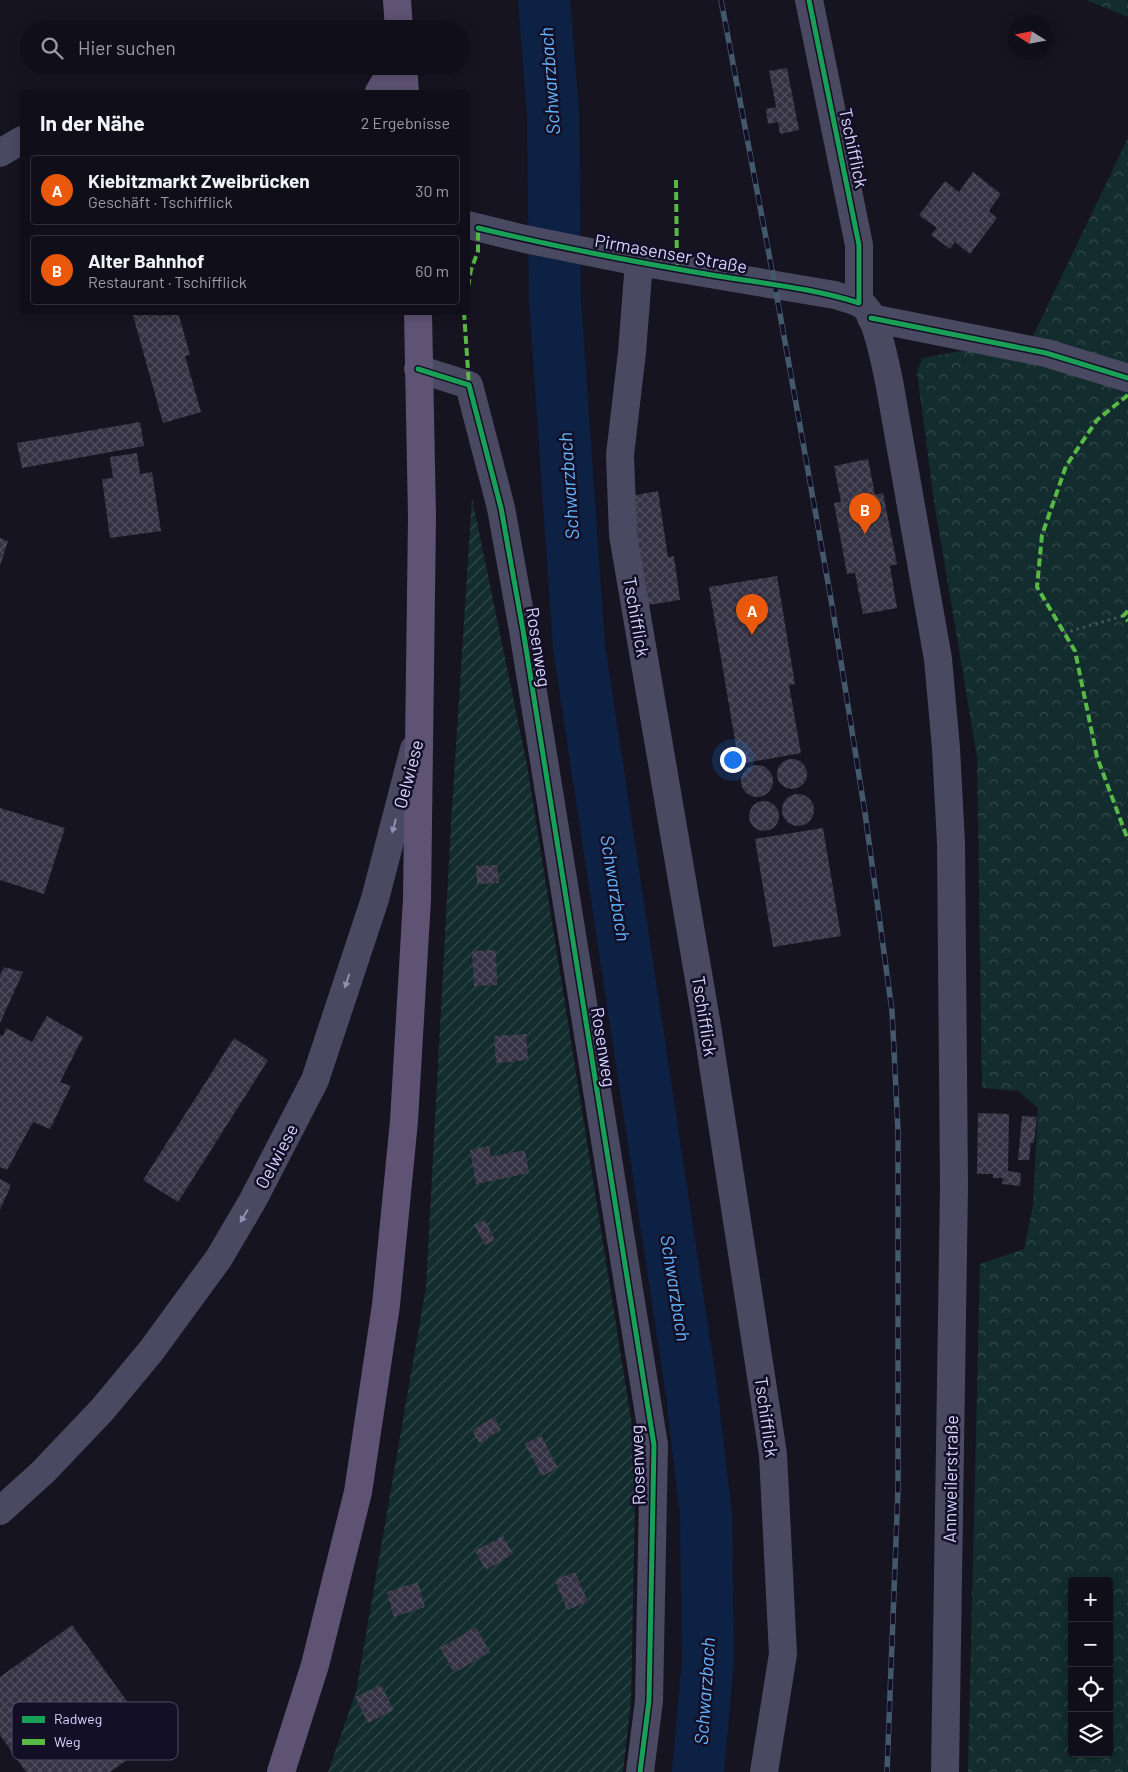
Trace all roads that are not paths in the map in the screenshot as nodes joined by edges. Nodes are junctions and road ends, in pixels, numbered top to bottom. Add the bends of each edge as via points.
1 (397, 0) edge
2 (809, 0) edge
3 (399, 20) edge
4 (389, 75) edge
5 (404, 75) edge
6 (380, 90) edge
7 (405, 90) edge
8 (470, 225) edge
9 (639, 262) junction
10 (865, 310) junction
11 (418, 315) edge
12 (418, 369) junction
13 (1128, 378) edge
14 (420, 728) junction
15 (954, 1186) joint
16 (0, 1511) edge
17 (281, 1772) edge
18 (640, 1772) edge
19 (764, 1772) edge
20 (945, 1772) edge

1 - 3 main road
2 - 10 street, Tschifflick via 858,237
4 - 6 main road
5 - 7 main road
8 - 9 street, Pirmasenser Straße
9 - 10 street, Pirmasenser Straße via 834,295
9 - 19 street, Tschifflick via 620,455 623,535 707,1026 774,1454 783,1654
10 - 13 street via 1046,353
10 - 15 street, Tschifflick via 880,344 889,380 938,659 951,843
11 - 12 main road
12 - 14 main road via 422,516
12 - 18 street, Rosenweg via 469,385 501,508 654,1445 649,1701
14 -> 16 street, Oelwiese via 375,899 315,1080 253,1200 212,1251 151,1351 102,1410 43,1472
14 - 17 main road via 417,909 404,1121 386,1305 358,1492 314,1665
15 - 20 street, Annweilerstraße

